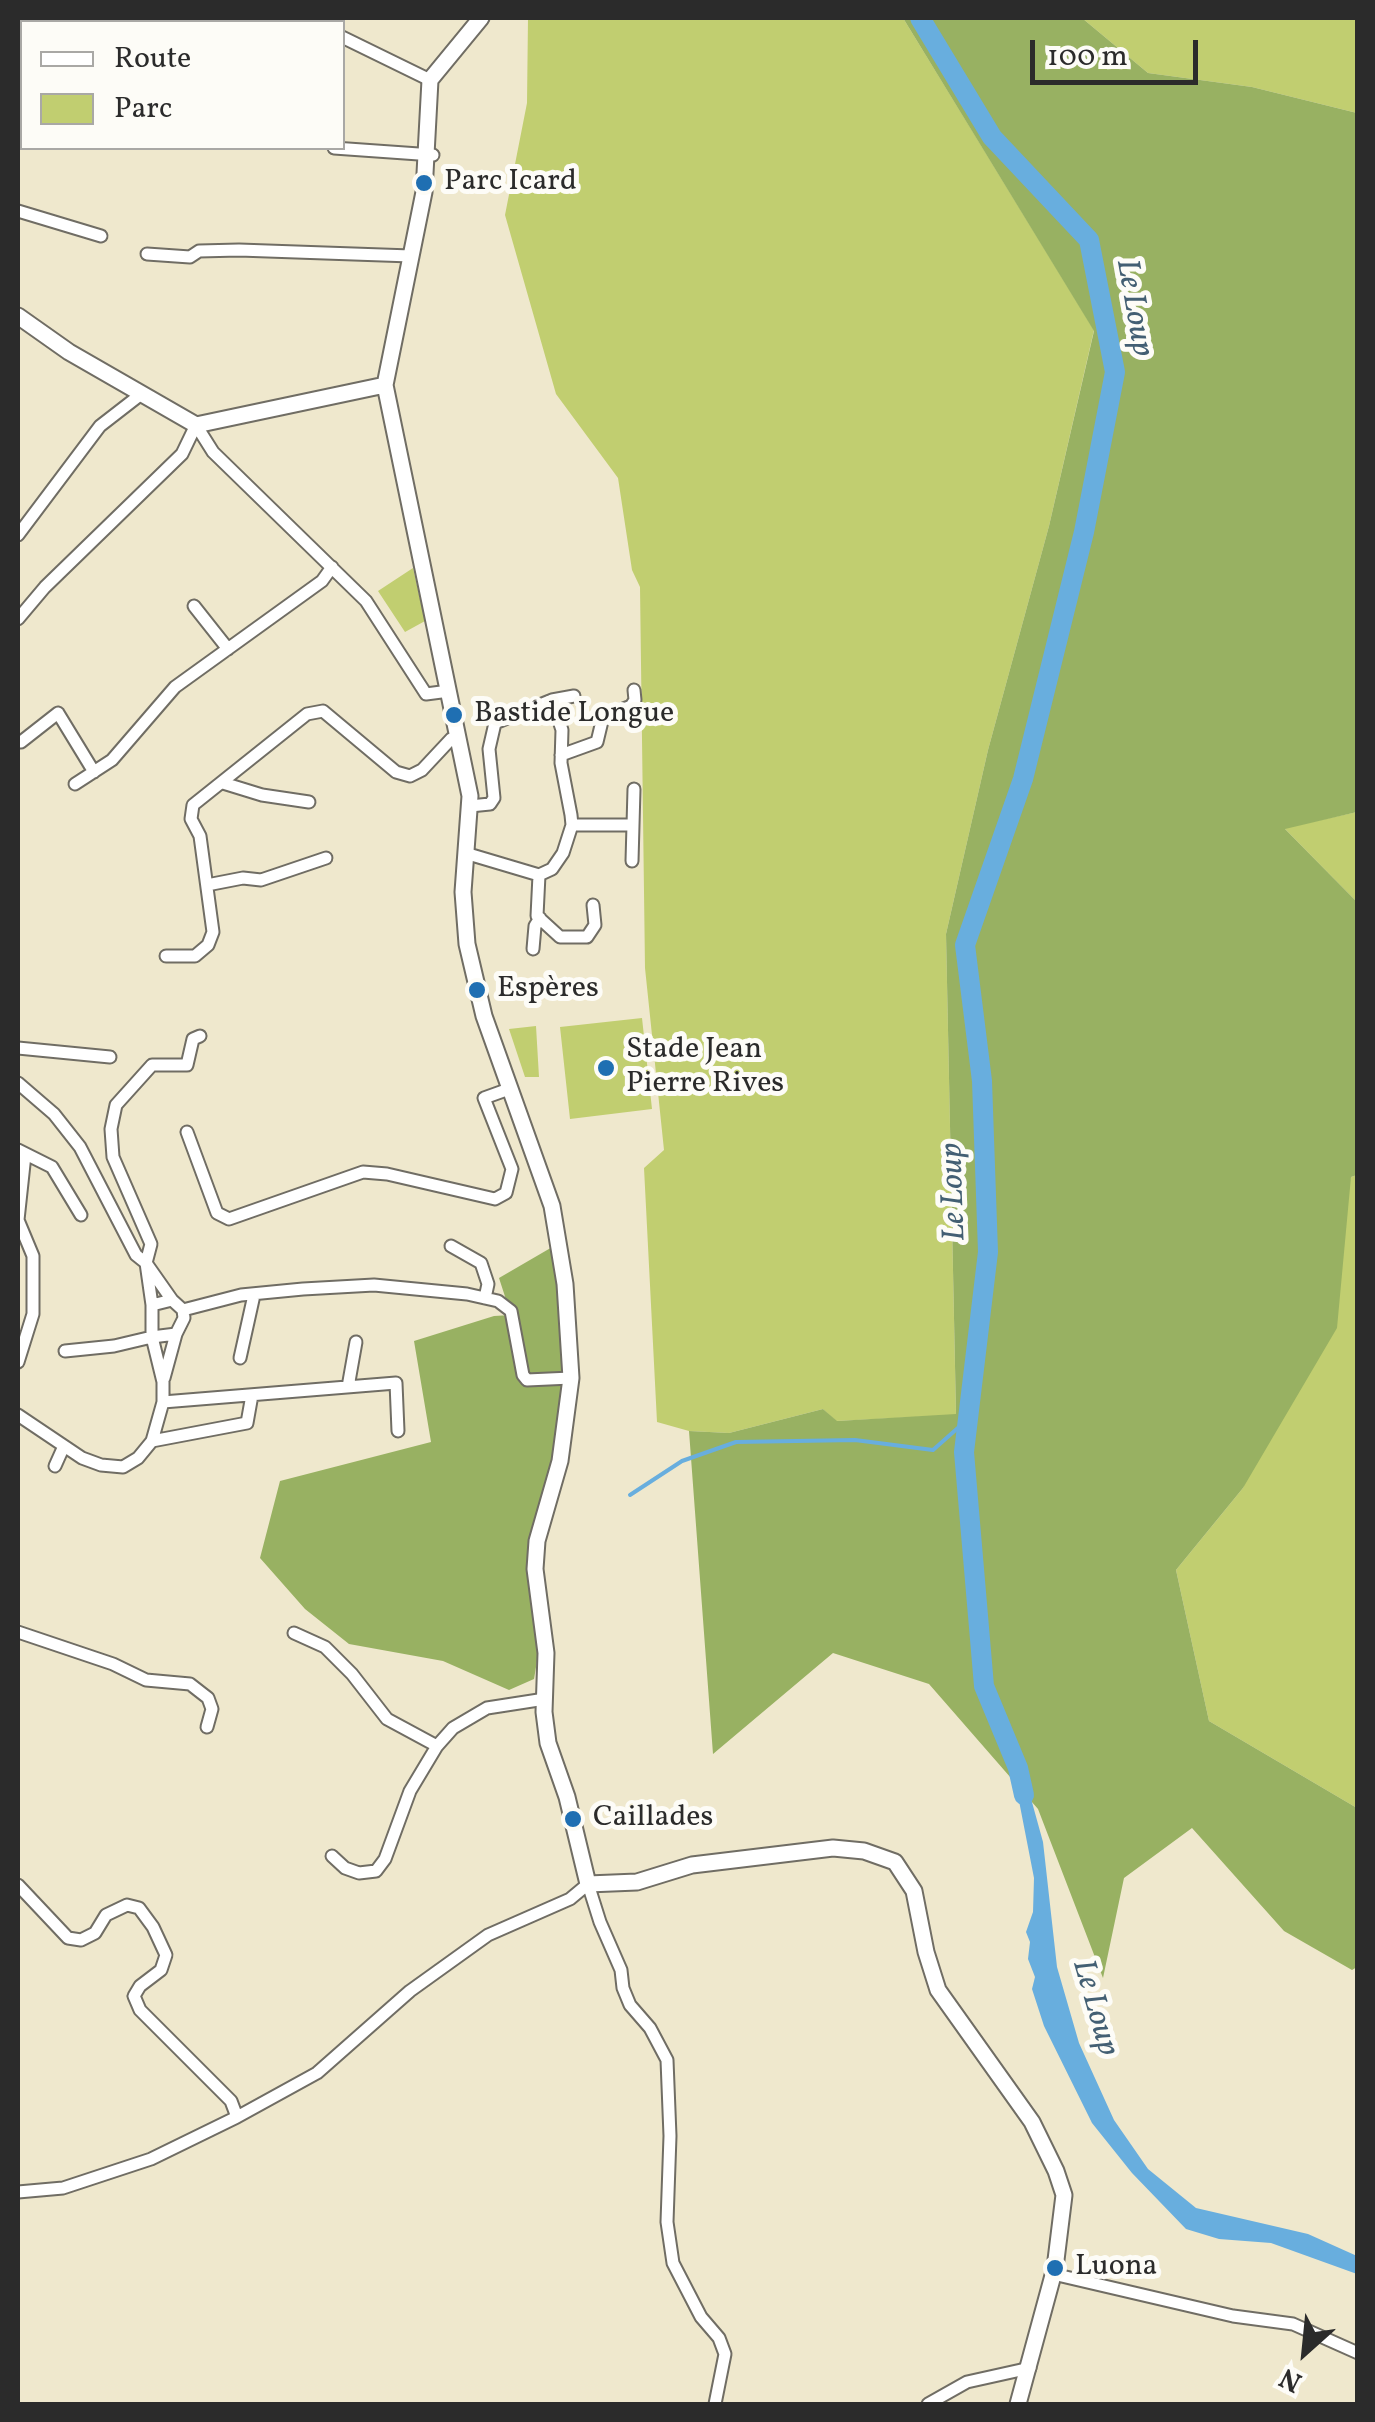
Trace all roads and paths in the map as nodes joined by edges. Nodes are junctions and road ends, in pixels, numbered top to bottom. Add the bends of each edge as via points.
1 (482, 18) edge
2 (345, 38) edge
3 (430, 80) junction
4 (345, 149) edge
5 (429, 154) junction
6 (18, 211) edge
7 (101, 236) dead end
8 (147, 254) dead end
9 (412, 256) junction
10 (18, 316) edge
11 (385, 385) junction
12 (140, 395) junction
13 (196, 425) junction
14 (18, 536) edge
15 (332, 567) junction
16 (194, 606) dead end
17 (18, 619) edge
18 (228, 649) junction
19 (448, 690) junction
20 (634, 690) dead end
21 (574, 696) dead end
22 (552, 700) junction
23 (458, 736) junction
24 (21, 742) dead end
25 (562, 754) junction
26 (94, 772) junction
27 (223, 782) junction
28 (75, 784) dead end
29 (634, 788) dead end
30 (309, 802) dead end
31 (470, 806) junction
32 (572, 825) junction
33 (633, 825) junction
34 (465, 853) junction
35 (326, 858) dead end
36 (632, 862) dead end
37 (539, 876) junction
38 (207, 885) junction
39 (593, 906) dead end
40 (540, 918) junction
41 (534, 949) dead end
42 (166, 956) dead end
43 (200, 1036) dead end
44 (18, 1048) edge
45 (110, 1057) dead end
46 (18, 1082) edge
47 (509, 1088) junction
48 (188, 1132) dead end
49 (21, 1152) edge
50 (80, 1214) dead end
51 (452, 1246) dead end
52 (146, 1263) junction
53 (254, 1295) junction
54 (485, 1298) junction
55 (172, 1300) junction
56 (152, 1305) junction
57 (183, 1310) junction
58 (176, 1334) junction
59 (152, 1337) junction
60 (356, 1342) dead end
61 (66, 1351) dead end
62 (240, 1358) dead end
63 (18, 1362) edge
64 (570, 1378) junction
65 (163, 1382) junction
66 (348, 1387) junction
67 (252, 1394) junction
68 (163, 1402) junction
69 (18, 1415) edge
70 (398, 1431) dead end
71 (152, 1441) junction
72 (64, 1446) junction
73 (55, 1466) dead end
74 (18, 1632) edge
75 (294, 1632) dead end
76 (545, 1699) junction
77 (207, 1727) dead end
78 (437, 1746) junction
79 (332, 1856) dead end
80 (598, 1883) junction
81 (18, 1884) edge
82 (236, 2117) junction
83 (18, 2192) edge
84 (1054, 2274) junction
85 (1358, 2353) edge
86 (1030, 2368) junction
87 (715, 2404) edge
88 (928, 2404) edge
89 (1018, 2404) edge

1 - 3 street
2 - 3 street
3 - 5 street
4 - 5 street
5 - 9 street
6 - 7 street
8 - 9 street
9 - 11 street
10 - 12 street
11 - 13 street
11 - 19 street
12 - 13 street
12 - 14 street via 100,426
13 - 15 street via 213,452
13 - 17 street via 182,454
15 - 18 street
15 - 19 street via 366,601 426,694
16 - 18 street
18 - 26 street via 176,687
19 - 23 street
20 - 25 street via 631,706 604,717 598,742
21 - 22 street
22 - 25 street
22 - 31 street via 495,723 494,798
23 - 27 street via 410,776 396,772 322,710 307,714
23 - 31 street
24 - 26 street via 58,712
25 - 32 street
26 - 28 street
27 - 30 street
27 - 38 street via 193,805
29 - 33 street
31 - 34 street
32 - 33 street
32 - 37 street via 563,853
33 - 36 street
34 - 37 street
34 - 47 street via 467,944
35 - 38 street via 261,880
37 - 40 street
38 - 42 street via 213,932 208,945 195,956
39 - 40 street via 595,925 587,937 560,937
40 - 41 street
43 - 52 street via 193,1039 187,1065 152,1065 116,1105 113,1157 151,1244
44 - 45 street
46 - 52 street via 80,1147
47 - 48 street via 484,1098 512,1169 506,1193 494,1199 364,1172 229,1220 217,1213
47 - 64 street via 552,1206
49 - 50 street via 52,1167
49 - 63 street via 18,1220 33,1256 34,1280 33,1314
51 - 54 street via 481,1263
52 - 55 street
52 - 56 street
53 - 54 street via 374,1286
53 - 57 street
53 - 62 street
54 - 64 street via 511,1311 527,1380
55 - 56 street
55 - 57 street
56 - 59 street
57 - 58 street
58 - 59 street
58 - 65 street
59 - 61 street
59 - 65 street
60 - 66 street
64 - 76 street via 560,1461 537,1541
65 - 68 street
66 - 67 street
66 - 70 street via 396,1383
67 - 68 street
67 - 71 street via 247,1423
68 - 71 street
69 - 72 street
71 - 72 street via 123,1468
72 - 73 street
74 - 77 street via 146,1680 200,1689 212,1709
75 - 78 street via 325,1647 387,1719
76 - 78 street via 487,1708
76 - 80 street via 548,1743
78 - 79 street via 410,1791 382,1865 359,1873
80 - 82 street via 488,1935 316,2073
80 - 84 street via 833,1848 895,1862 914,1891 938,1990 1032,2122 1056,2171 1064,2196
80 - 87 street via 600,1922 623,1988 667,2060 673,2262 725,2354
81 - 82 street via 68,1938 81,1940 106,1915 139,1908 166,1955 161,1970 134,1996 140,2010 232,2101
82 - 83 street via 138,2164 62,2188
84 - 85 street via 1294,2324
84 - 86 street
86 - 88 street via 967,2382
86 - 89 street

